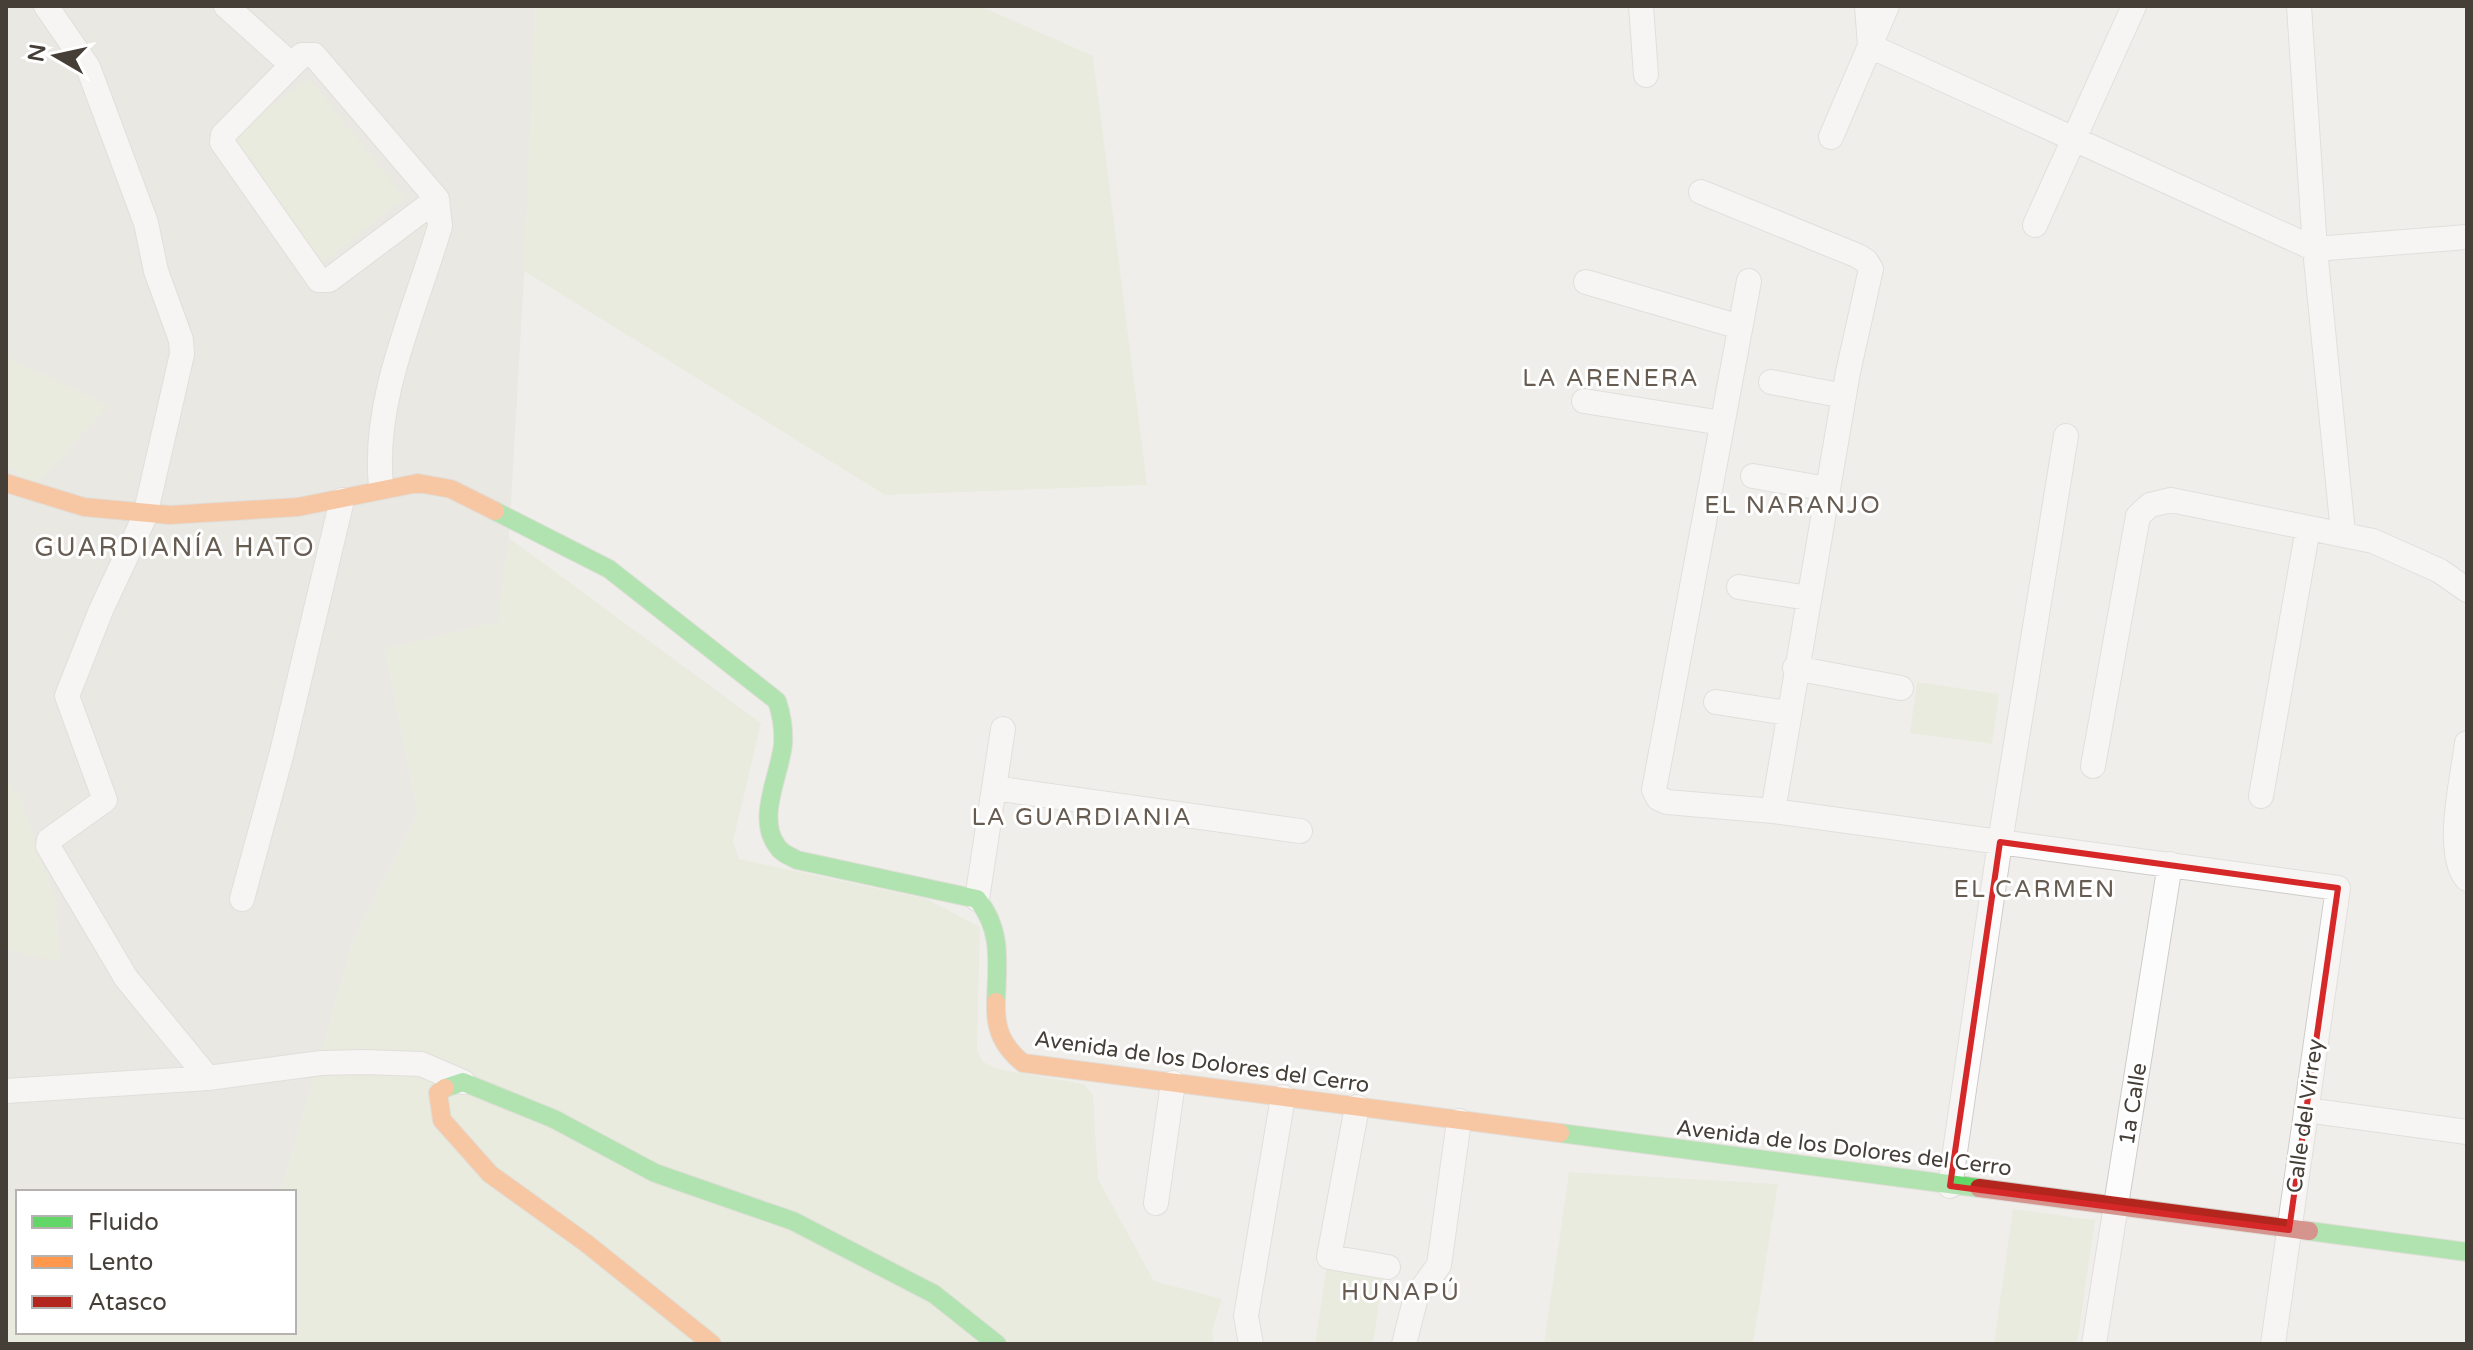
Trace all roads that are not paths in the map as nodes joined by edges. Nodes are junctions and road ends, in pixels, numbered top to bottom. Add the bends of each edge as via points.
1 (46, 6) edge
2 (226, 6) edge
3 (1641, 6) edge
4 (1867, 6) edge
5 (1887, 6) edge
6 (2134, 6) edge
7 (2299, 6) edge
8 (1870, 46) junction
9 (292, 65) junction
10 (1646, 75) dead end
11 (1831, 137) dead end
12 (2075, 138) junction
13 (1701, 192) dead end
14 (437, 199) junction
15 (2035, 225) dead end
16 (2467, 237) edge
17 (2315, 249) junction
18 (1749, 281) dead end
19 (1586, 282) dead end
20 (1740, 327) junction
21 (1771, 382) dead end
22 (1844, 396) junction
23 (1584, 401) dead end
24 (1722, 423) junction
25 (2066, 436) dead end
26 (1753, 476) dead end
27 (6, 483) edge
28 (381, 486) junction
29 (1827, 489) junction
30 (342, 500) junction
31 (145, 516) junction
32 (2308, 528) junction
33 (2343, 533) junction
34 (1739, 587) dead end
35 (2467, 590) edge
36 (1808, 598) junction
37 (1795, 668) junction
38 (1901, 688) dead end
39 (1716, 702) dead end
40 (1788, 713) junction
41 (1003, 729) dead end
42 (2467, 743) edge
43 (2093, 766) dead end
44 (994, 788) junction
45 (2261, 796) dead end
46 (1773, 811) junction
47 (1300, 831) dead end
48 (2000, 842) junction
49 (2170, 864) junction
50 (2467, 879) edge
51 (242, 899) dead end
52 (977, 899) junction
53 (208, 1078) junction
54 (463, 1082) junction
55 (1173, 1083) junction
56 (6, 1091) edge
57 (1283, 1097) junction
58 (1357, 1107) junction
59 (2321, 1112) dead end
60 (1459, 1121) junction
61 (2467, 1132) edge
62 (1950, 1186) junction
63 (1156, 1203) dead end
64 (2116, 1208) junction
65 (2289, 1230) junction
66 (2467, 1252) edge
67 (1388, 1267) dead end
68 (712, 1344) edge
69 (997, 1344) edge
70 (1251, 1344) edge
71 (1404, 1344) edge
72 (2094, 1344) edge
73 (2273, 1344) edge

1 - 31 street via 88,67 146,223 156,271 181,340
2 - 9 street
3 - 10 street
4 - 8 street
5 - 8 street
6 - 12 street
7 - 17 street
8 - 11 street
8 - 12 street
9 - 14 street via 302,55 320,58
9 - 14 street via 227,130 222,142 319,280 329,280
12 - 15 street
12 - 17 street
13 - 22 street via 1866,261 1871,269
14 - 28 street via 440,226 390,393 378,458
16 - 17 street
17 - 33 street
18 - 20 street
19 - 20 street
20 - 24 street
21 - 22 street
22 - 29 street
23 - 24 street
24 - 46 street via 1654,790 1667,802
25 - 48 street
26 - 29 street
27 - 31 street via 29,494
28 - 30 street
28 - 52 street via 408,481 451,489 609,569 771,693 783,710 787,732 767,819 769,837 780,852
29 - 36 street
30 - 31 street
30 - 51 street
31 - 53 street via 67,698 105,800 47,843 126,978
32 - 33 street
32 - 43 street via 2171,500 2143,509
32 - 45 street
33 - 35 street via 2440,571
34 - 36 street
36 - 37 street
37 - 38 street
37 - 40 street
39 - 40 street
40 - 46 street
41 - 44 street
42 - 50 street via 2456,859
44 - 47 street
44 - 52 street
46 - 48 street
48 - 49 street
48 - 62 street
49 - 64 street, 1a Calle
49 - 65 street, Calle del Virrey via 2338,888
52 - 55 street, Avenida de los Dolores del Cerro via 993,917 997,1030 1007,1052 1032,1065
53 - 54 street via 364,1062 421,1064
53 - 56 street
54 - 68 street via 438,1093 437,1105 442,1120 490,1174 598,1251
54 - 69 street via 554,1119 655,1173 793,1221 934,1294
55 - 57 street, Avenida de los Dolores del Cerro
55 - 63 street
57 - 58 street, Avenida de los Dolores del Cerro
57 - 70 street via 1246,1316
58 - 60 street, Avenida de los Dolores del Cerro
58 - 67 street via 1329,1257
59 - 61 street
60 - 62 street, Avenida de los Dolores del Cerro
60 - 71 street via 1439,1265 1416,1297
62 - 64 street, Avenida de los Dolores del Cerro
64 - 65 street, Avenida de los Dolores del Cerro
64 - 72 street, 1a Calle
65 - 66 street, Avenida de los Dolores del Cerro
65 - 73 street, Calle del Virrey

